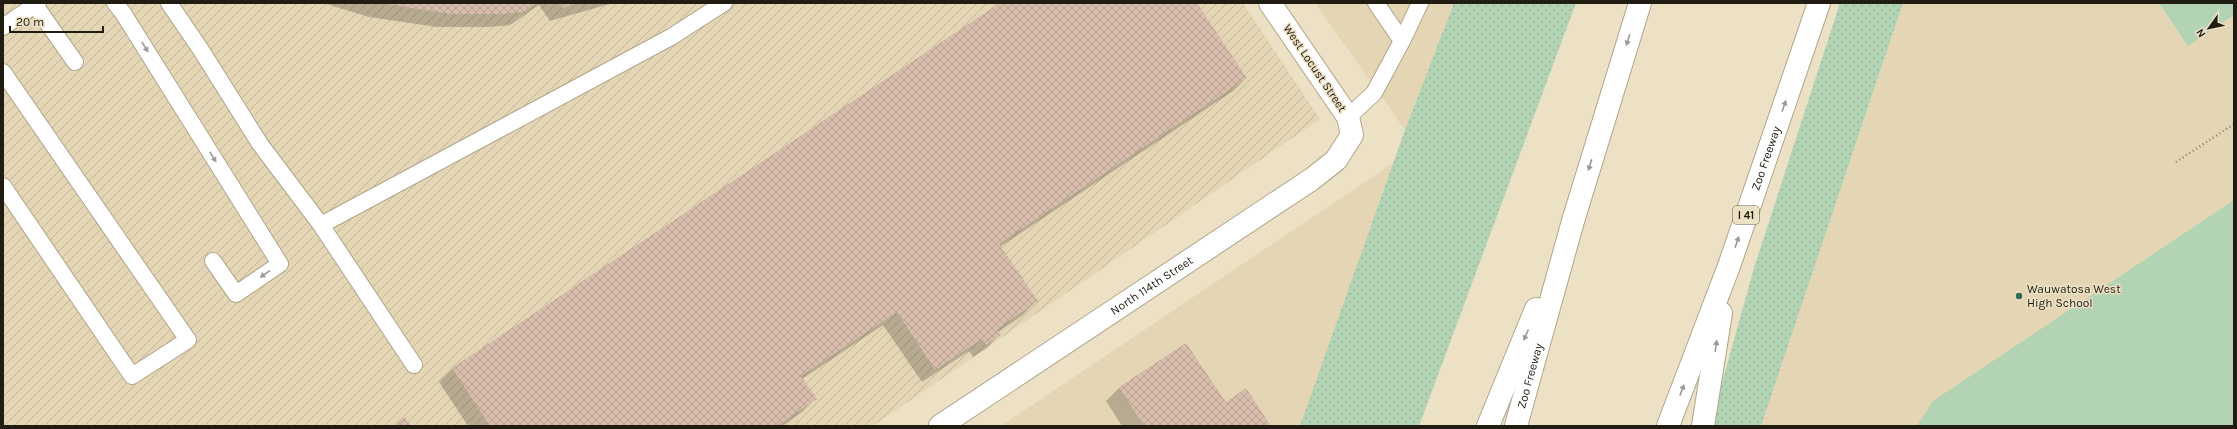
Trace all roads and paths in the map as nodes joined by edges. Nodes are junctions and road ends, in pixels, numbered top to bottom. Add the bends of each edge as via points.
1 (115, 3) edge
2 (169, 3) edge
3 (724, 3) edge
4 (1270, 3) edge
5 (1376, 3) edge
6 (1420, 3) edge
7 (1640, 3) edge
8 (1819, 3) edge
9 (36, 4) edge
10 (3, 27) edge
11 (1402, 41) junction
12 (75, 62) dead end
13 (3, 72) edge
14 (2234, 124) edge
15 (1350, 126) junction
16 (2176, 162) dead end
17 (3, 186) edge
18 (1573, 221) junction
19 (321, 225) junction
20 (213, 261) dead end
21 (1728, 266) junction
22 (414, 365) dead end
23 (940, 426) edge
24 (1488, 426) edge
25 (1516, 426) edge
26 (1668, 426) edge
27 (1703, 426) edge

1 -> 20 lane via 124,12 280,264 236,294
2 - 19 lane via 260,144
3 - 19 lane via 671,38
4 - 15 main road, West Locust Street
5 - 11 lane
6 - 11 lane
7 -> 18 main road, Zoo Freeway
21 -> 8 main road, Zoo Freeway / I 41
9 - 10 lane
9 - 12 lane
11 - 15 lane via 1374,93
13 - 17 lane via 188,340 132,376
14 - 16 path
15 - 23 main road, North 114th Street via 1336,160 1312,179
18 -> 24 main road
18 - 25 main road, Zoo Freeway
19 - 22 lane
26 -> 21 main road, Zoo Freeway / I 41
27 -> 21 main road

